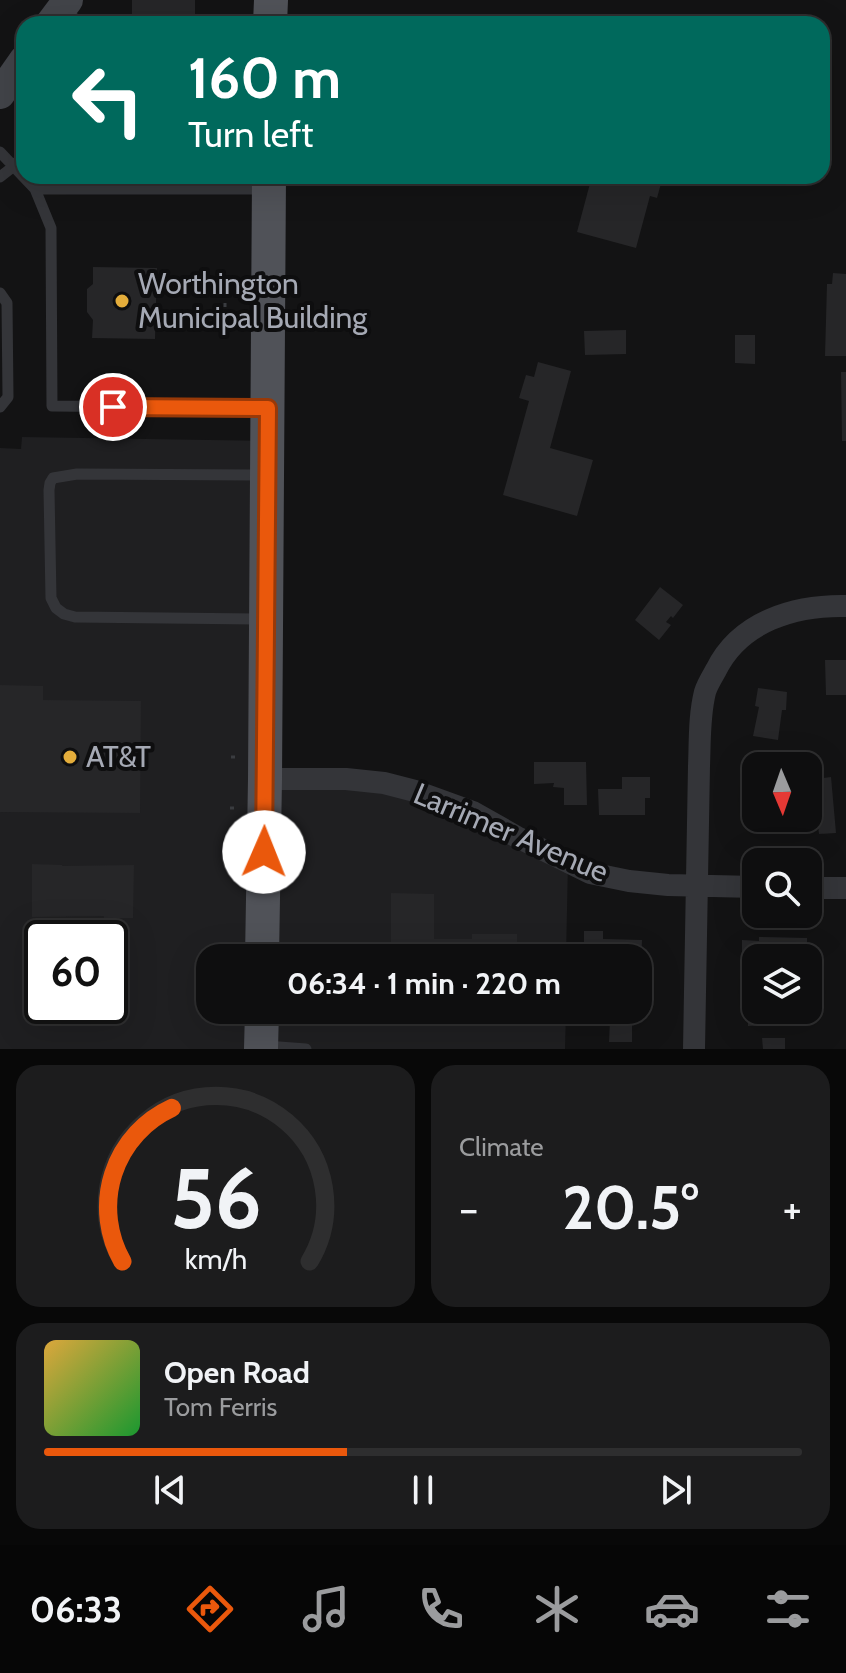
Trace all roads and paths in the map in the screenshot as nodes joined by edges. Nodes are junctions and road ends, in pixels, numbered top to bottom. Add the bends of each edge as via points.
1 (16, 71) edge
2 (0, 94) edge
3 (0, 152) edge
4 (16, 164) edge
5 (14, 166) junction
6 (0, 177) edge
7 (30, 184) edge
8 (202, 184) edge
9 (269, 184) edge
10 (35, 189) junction
11 (0, 293) edge
12 (237, 293) dead end
13 (237, 315) dead end
14 (0, 407) edge
15 (268, 408) junction
16 (268, 475) junction
17 (846, 606) edge
18 (266, 619) junction
19 (231, 757) dead end
20 (253, 768) junction
21 (230, 808) dead end
22 (240, 808) dead end
23 (698, 886) junction
24 (742, 887) edge
25 (822, 888) edge
26 (846, 888) edge
27 (261, 944) edge
28 (262, 1024) edge
29 (261, 1047) edge
30 (306, 1049) edge
31 (694, 1049) edge

1 - 2 street
3 - 5 lane
4 - 5 lane
5 - 6 lane
7 - 10 lane
8 - 10 lane
9 - 15 main road
10 - 15 lane via 51,228 52,406
11 - 14 lane via 7,303 8,397
12 - 13 path via 225,292 225,315
15 - 16 main road
16 - 18 main road
16 - 18 lane via 77,474 53,478 49,490 51,598 64,614
17 - 23 street via 795,610 766,620 739,638 720,662 706,690 700,723
18 - 20 main road
19 - 20 path
20 - 23 street, Larrimer Avenue via 415,791 473,812 590,873
20 - 27 main road
21 - 22 path
23 - 24 street, Larrimer Avenue
23 - 31 street
25 - 26 street
28 - 29 main road
29 - 30 lane

